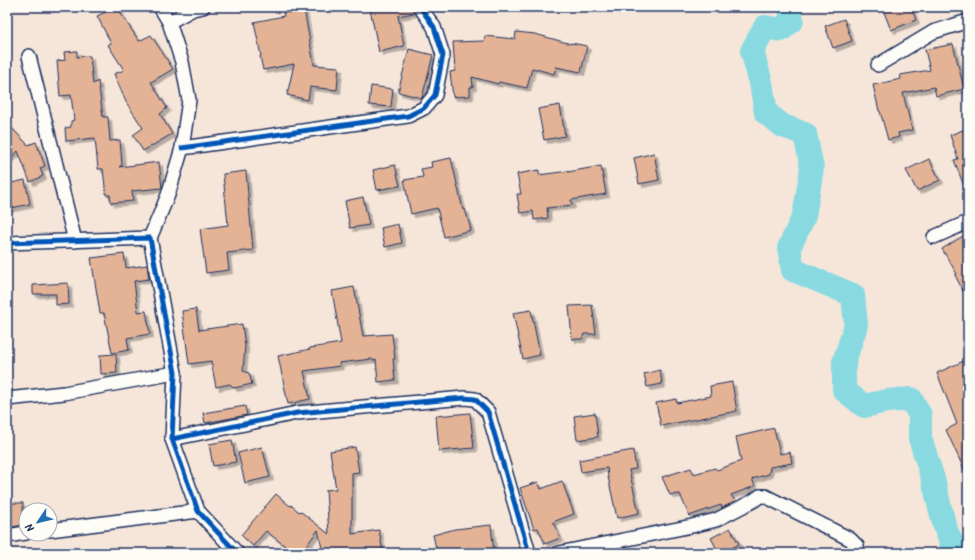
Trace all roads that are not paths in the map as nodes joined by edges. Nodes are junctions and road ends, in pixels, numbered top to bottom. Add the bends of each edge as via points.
1 (160, 7) edge
2 (203, 7) edge
3 (420, 7) edge
4 (968, 21) edge
5 (169, 22) junction
6 (30, 56) dead end
7 (878, 65) dead end
8 (182, 148) junction
9 (967, 223) edge
10 (934, 237) dead end
11 (150, 238) junction
12 (75, 241) junction
13 (7, 243) edge
14 (175, 373) junction
15 (7, 399) edge
16 (172, 439) junction
17 (198, 511) junction
18 (58, 529) edge
19 (18, 534) edge
20 (7, 536) edge
21 (237, 553) edge
22 (529, 553) edge
23 (559, 553) edge
24 (858, 553) edge

1 - 5 street
2 - 5 street via 193,9
3 - 8 street via 434,27 443,55 435,95 424,108 408,116
4 - 7 street via 933,32
5 - 8 street via 182,62 188,100
6 - 12 street
8 - 11 street via 168,195
9 - 10 street
11 - 12 street
11 - 14 street
12 - 13 street
14 - 15 street via 64,394
14 - 16 street
16 - 17 street
16 - 22 street via 297,413 475,399 488,412
17 - 18 street
17 - 21 street
19 - 20 street
23 - 24 street via 716,520 760,496 765,496 850,539 857,546

